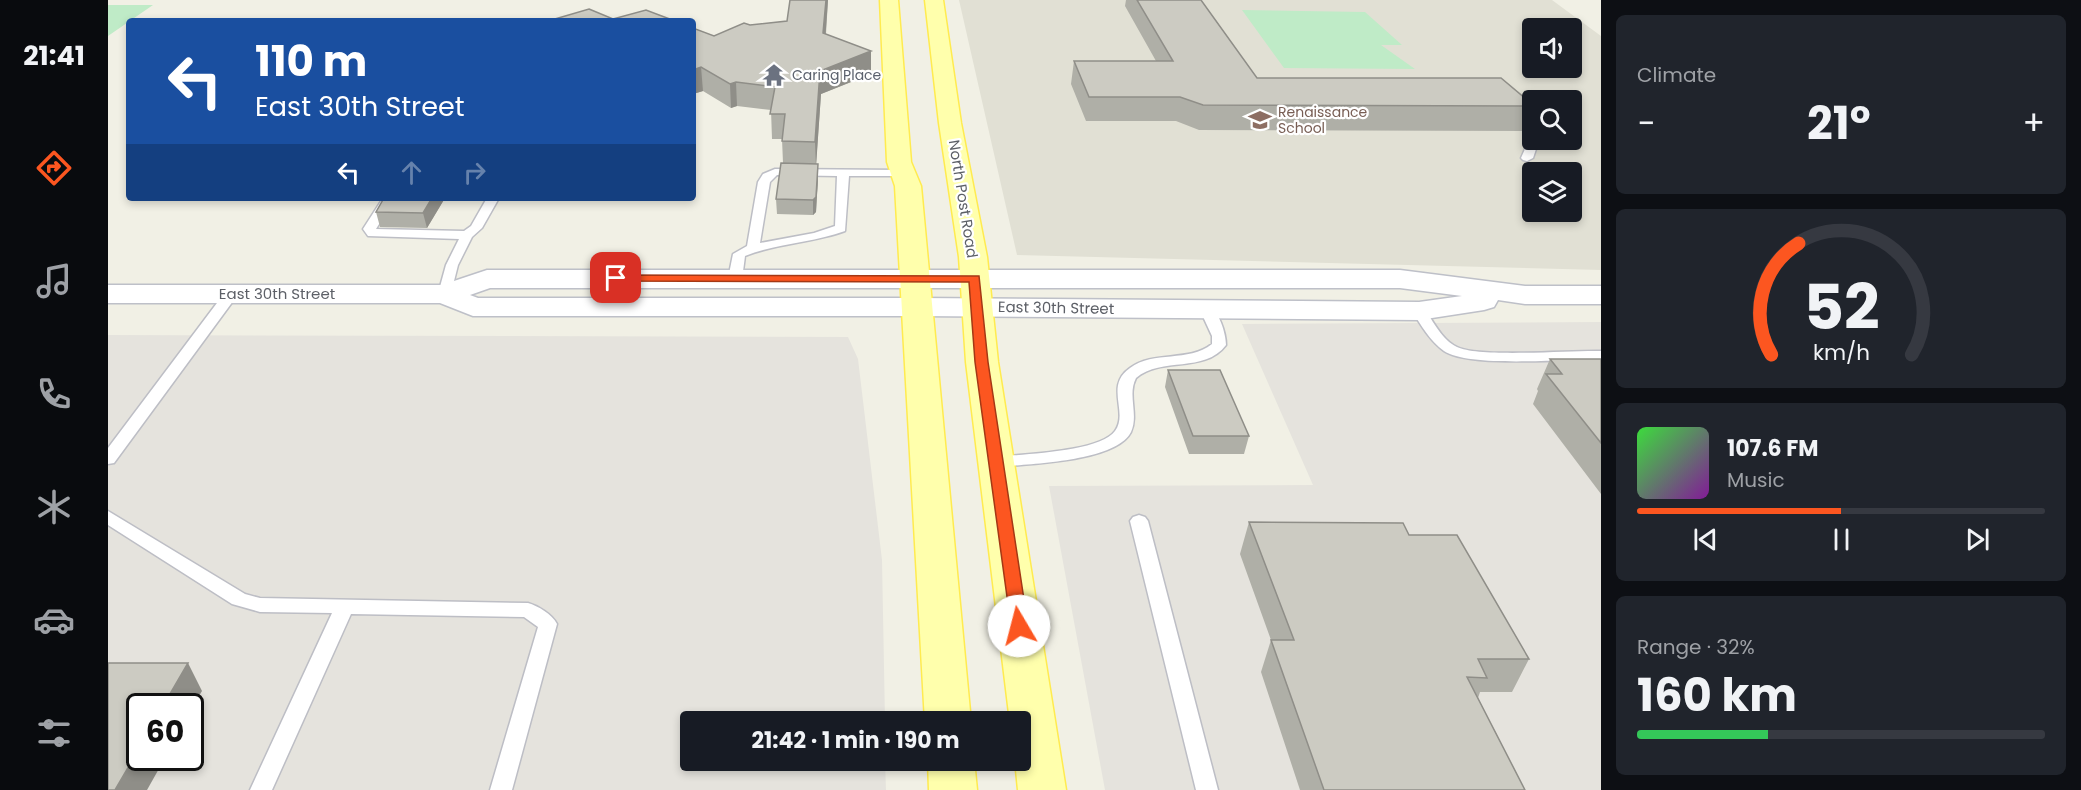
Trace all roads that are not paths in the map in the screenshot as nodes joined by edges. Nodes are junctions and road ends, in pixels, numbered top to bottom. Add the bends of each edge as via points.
1 (890, 0) edge
2 (934, 0) edge
3 (1530, 150) edge
4 (1527, 158) dead end
5 (843, 173) junction
6 (903, 173) junction
7 (387, 201) edge
8 (491, 201) edge
9 (467, 235) junction
10 (753, 247) junction
11 (735, 279) junction
12 (916, 293) junction
13 (976, 293) junction
14 (108, 294) edge
15 (231, 294) junction
16 (445, 294) junction
17 (1525, 295) junction
18 (1601, 295) edge
19 (1207, 310) junction
20 (1419, 311) junction
21 (1601, 355) edge
22 (108, 459) edge
23 (996, 462) junction
24 (108, 517) edge
25 (1139, 522) dead end
26 (345, 606) junction
27 (947, 711) edge
28 (952, 771) edge
29 (261, 790) edge
30 (501, 790) edge
31 (953, 790) edge
32 (1042, 790) edge
33 (1207, 790) edge

1 - 6 main road via 899,162
2 - 13 main road, North Post Road
3 - 4 lane
5 - 6 lane
5 - 10 lane via 841,228 824,236
5 - 10 lane via 775,172 767,176
6 - 12 main road via 908,186
7 - 9 lane via 369,230 379,234
8 - 9 lane via 476,228
9 - 16 lane via 452,265
10 - 11 lane via 739,254
11 - 12 main road, East 30th Street
11 - 16 main road, East 30th Street via 487,279
12 - 13 main road, East 30th Street
12 - 16 main road, East 30th Street via 473,307
12 - 27 main road
13 - 17 main road, East 30th Street via 1400,279
13 - 19 main road, East 30th Street
13 - 23 main road, North Post Road
14 - 15 main road, East 30th Street
15 - 16 main road, East 30th Street
15 - 22 lane
17 - 18 main road, East 30th Street
17 - 20 main road, East 30th Street
19 - 20 main road, East 30th Street
19 - 23 lane via 1219,345 1200,358 1148,364 1130,374 1123,392 1126,421 1122,434 1092,449 1066,455
20 - 21 lane via 1453,351
23 - 32 main road, North Post Road
24 - 26 lane via 239,599 260,604
25 - 33 lane
26 - 29 lane
26 - 30 lane via 528,610 548,624
28 - 31 main road

